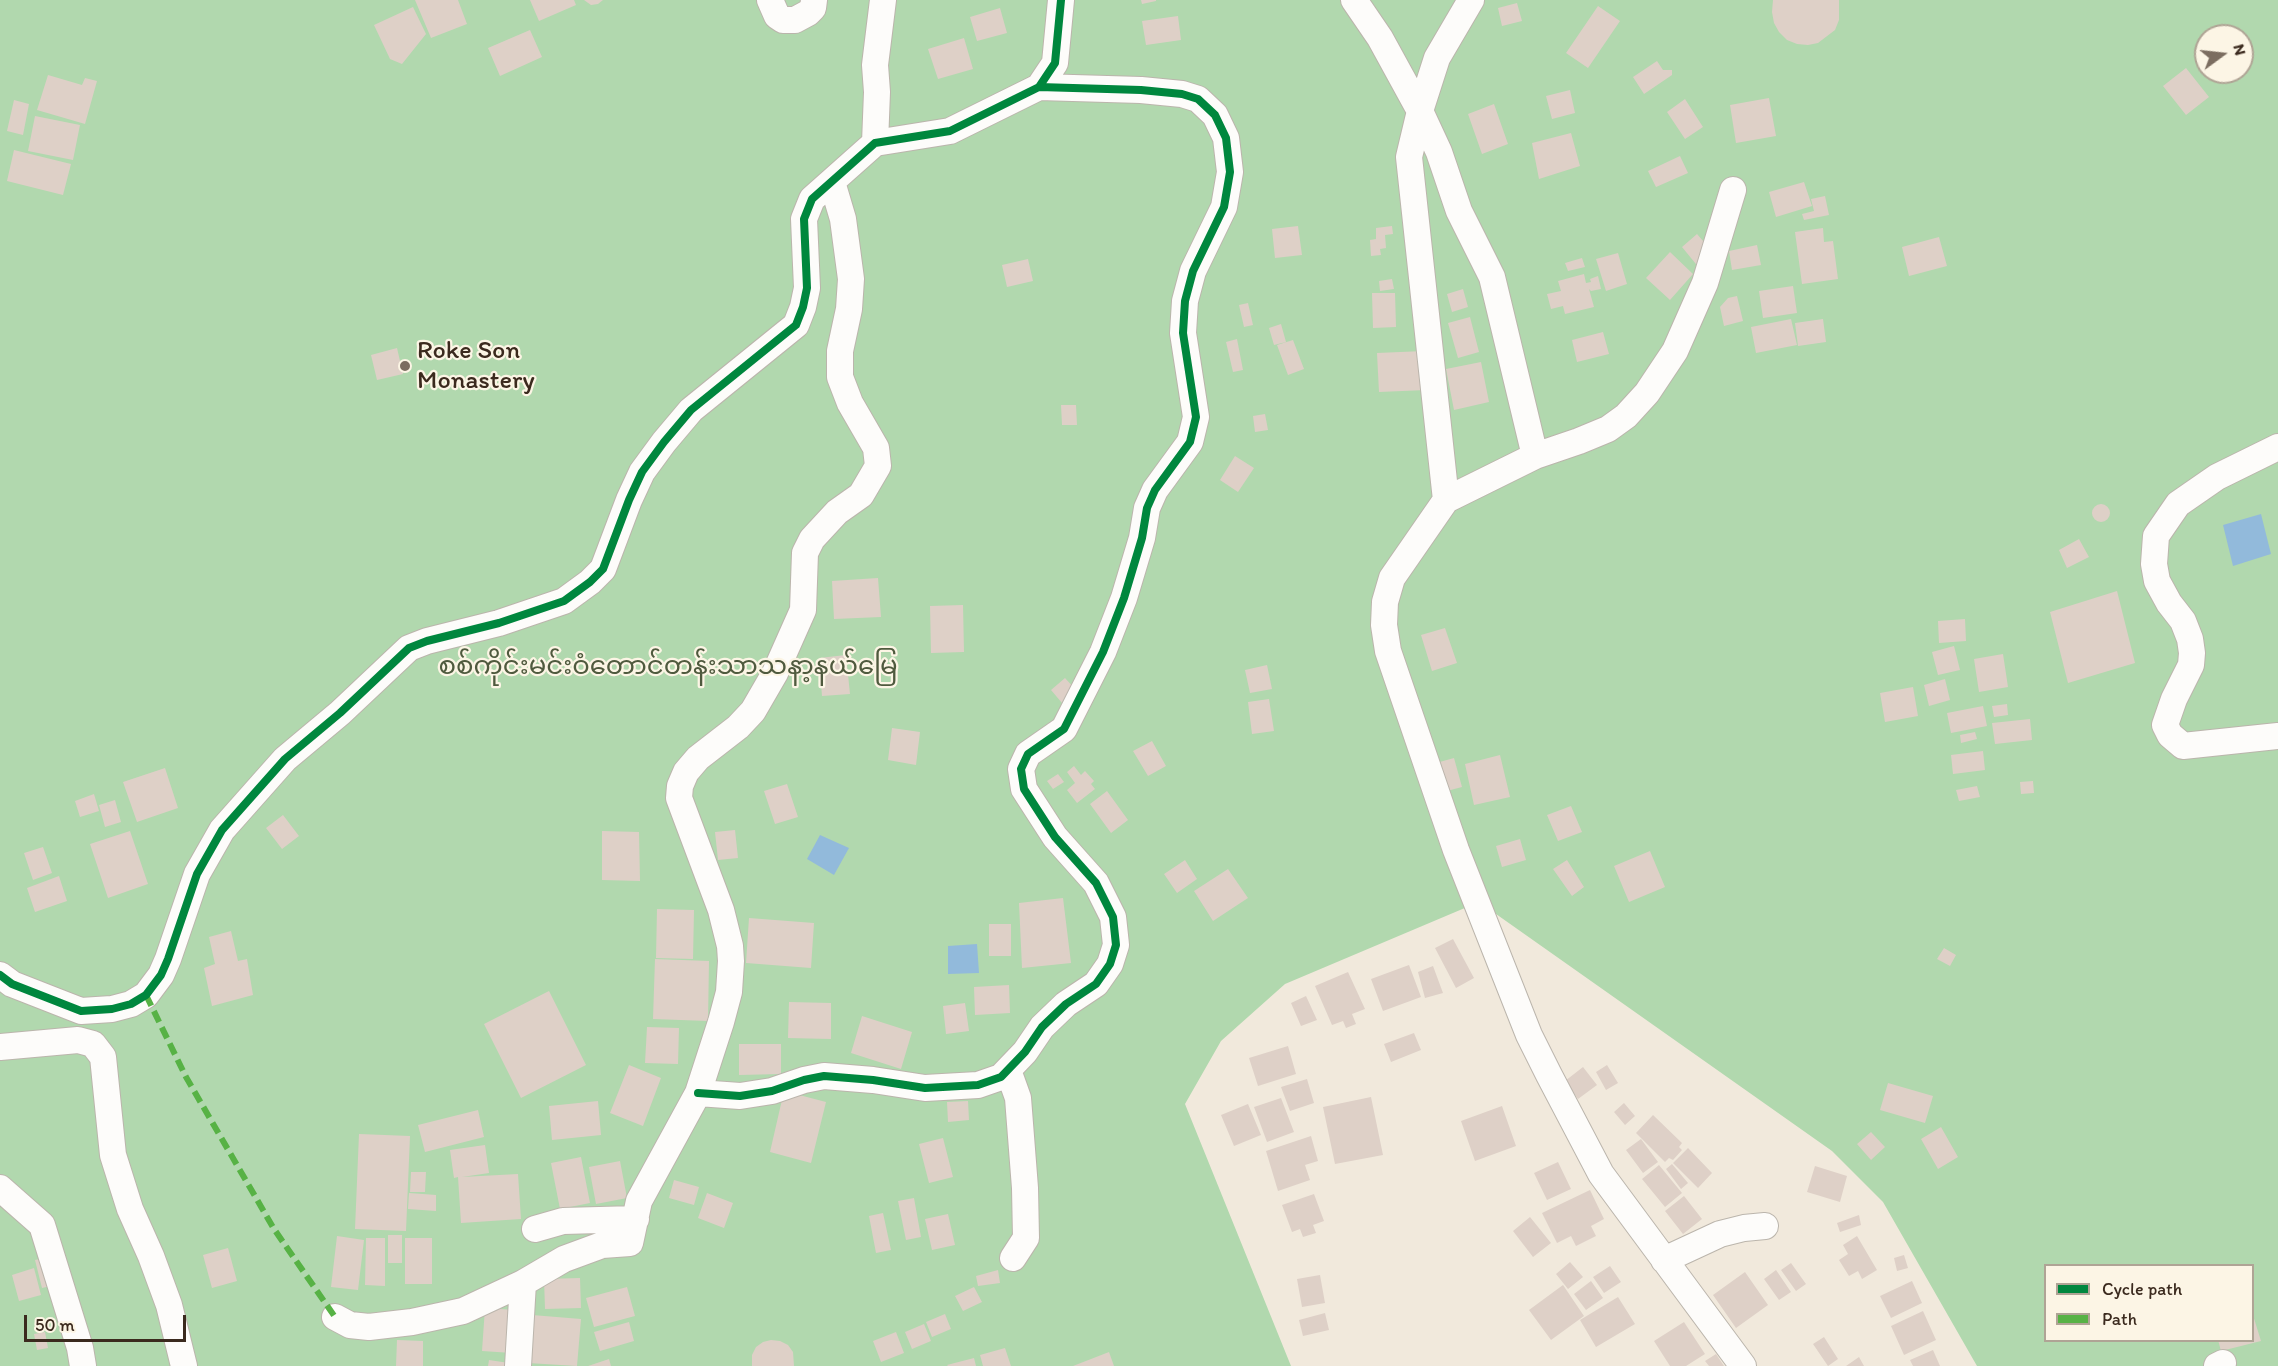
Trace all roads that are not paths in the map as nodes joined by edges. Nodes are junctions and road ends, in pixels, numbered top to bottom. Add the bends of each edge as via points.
1 (770, 0) edge
2 (814, 0) edge
3 (883, 0) edge
4 (1061, 0) edge
5 (1354, 0) edge
6 (1472, 0) edge
7 (1039, 87) junction
8 (1420, 111) junction
9 (875, 143) junction
10 (832, 182) junction
11 (1733, 190) dead end
12 (2278, 447) edge
13 (1535, 456) junction
14 (1446, 500) junction
15 (2278, 736) edge
16 (0, 975) edge
17 (0, 1047) edge
18 (1008, 1070) junction
19 (698, 1093) junction
20 (0, 1188) edge
21 (636, 1219) junction
22 (1764, 1226) dead end
23 (535, 1229) dead end
24 (1013, 1257) dead end
25 (1664, 1260) junction
26 (523, 1282) junction
27 (335, 1317) dead end
28 (83, 1366) edge
29 (184, 1366) edge
30 (518, 1366) edge
31 (1743, 1366) edge

1 - 2 street via 777,16 795,20 813,8
3 - 9 street via 875,65
4 - 7 street via 1055,63
5 - 8 street
6 - 8 street via 1437,58
7 - 9 street via 950,131
7 - 18 street via 1141,90 1198,99 1215,115 1226,138 1230,172 1224,207 1193,271 1185,301 1183,333 1197,417 1190,442 1155,490 1147,508 1124,598 1103,652 1064,729 1028,754 1021,770 1024,789 1055,837 1096,883 1113,917 1116,945 1110,964 1096,984 1050,1019
8 - 13 street via 1459,211 1492,277
8 - 14 street via 1409,157
9 - 10 street
10 - 16 street via 812,199 804,219 807,288 796,325 691,410 664,442 642,472 603,569 590,582 564,601 409,648 285,759 222,830 197,874 168,959 146,995 112,1009 81,1011 12,984
10 - 19 street via 843,219 851,279 840,377 876,448 878,466 861,495 837,512 812,539 805,553 802,610 775,673 753,711 698,758 680,786 679,798 721,910 731,954 729,992
11 - 13 street via 1704,283 1675,351 1647,393 1608,429
12 - 15 street via 2217,477 2178,504 2156,536 2154,564 2157,581 2183,621 2192,653 2191,665 2166,725 2170,735 2183,746
13 - 14 street
14 - 25 street via 1392,578 1385,602 1388,651 1456,850 1529,1035 1601,1174
17 - 29 street via 78,1040 93,1044 104,1058 113,1155 130,1209 170,1305
18 - 19 street via 1001,1077 978,1085 925,1088 824,1076 740,1096
18 - 24 street via 1018,1098 1025,1188 1026,1238
19 - 21 street via 639,1201
20 - 28 street via 42,1225
21 - 23 street via 563,1221
21 - 26 street via 630,1244 602,1245 564,1259
22 - 25 street via 1720,1234
25 - 31 street
26 - 27 street via 463,1311 412,1322 369,1327 351,1325
26 - 30 street

